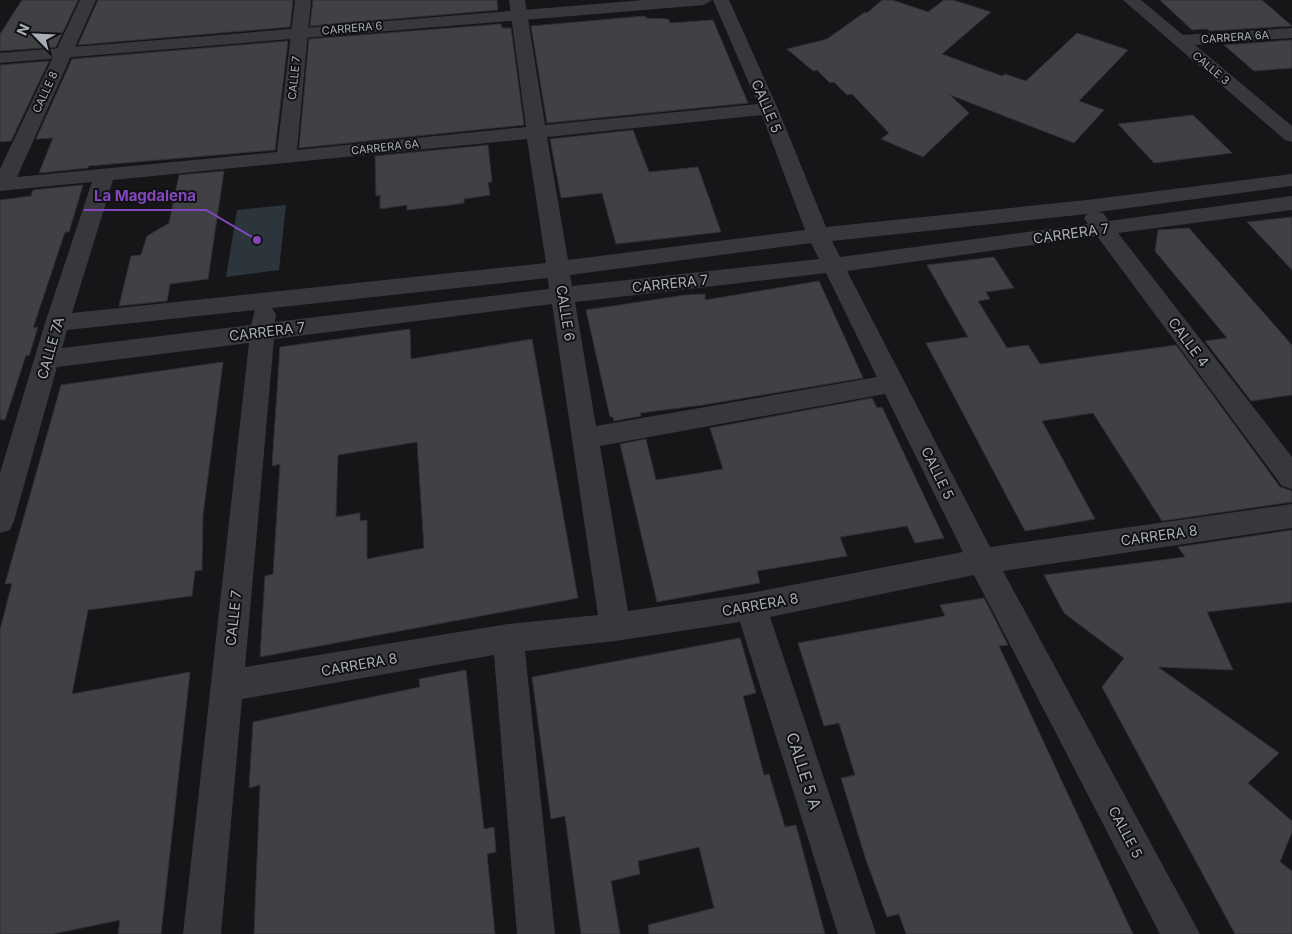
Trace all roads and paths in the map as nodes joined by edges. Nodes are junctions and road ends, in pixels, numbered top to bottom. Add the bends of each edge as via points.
1 (88, 0) edge
2 (304, 0) edge
3 (564, 0) edge
4 (704, 0) edge
5 (721, 0) edge
6 (1131, 0) edge
7 (518, 6) edge
8 (300, 28) junction
9 (1292, 34) edge
10 (1178, 41) junction
11 (66, 47) junction
12 (0, 48) edge
13 (0, 58) edge
14 (770, 109) junction
15 (1283, 120) edge
16 (536, 132) junction
17 (1292, 136) edge
18 (286, 157) junction
19 (104, 176) junction
20 (1292, 180) edge
21 (1, 185) edge
22 (1292, 203) edge
23 (1087, 207) junction
24 (1104, 229) junction
25 (818, 235) junction
26 (834, 265) junction
27 (558, 268) junction
28 (563, 295) junction
29 (265, 302) junction
30 (57, 323) junction
31 (262, 332) junction
32 (47, 359) junction
33 (894, 383) junction
34 (586, 438) junction
35 (1292, 478) edge
36 (1292, 516) edge
37 (0, 521) edge
38 (982, 561) junction
39 (751, 607) junction
40 (615, 626) junction
41 (508, 638) junction
42 (226, 686) junction
43 (202, 934) edge
44 (536, 934) edge
45 (857, 934) edge
46 (1181, 934) edge

1 - 11 street, CALLE 8
2 - 8 street, CALLE 7
3 - 7 street, CARRERA 6
4 - 7 street, CARRERA 6
5 - 14 street, CALLE 5
6 - 10 street, CALLE 3
7 - 8 street, CARRERA 6
7 - 16 street, CALLE 6
8 - 11 street, CARRERA 6
8 - 18 street, CALLE 7
9 - 10 street, CARRERA 6A
10 - 15 street, CALLE 3
11 - 12 street, CARRERA 6
11 - 13 street, CARRERA 6
11 - 21 street, CALLE 8
14 - 16 street, CARRERA 6A
14 - 25 street, CALLE 5
15 - 17 street, CALLE 3
16 - 18 street, CARRERA 6A
16 - 27 street, CALLE 6
18 - 19 street, CARRERA 6A
19 - 21 street, CARRERA 6A
19 - 30 street, CALLE 7A
20 - 23 street, CARRERA 7
22 - 24 street, CARRERA 7
23 - 24 street, CALLE 4
23 - 25 street, CARRERA 7
24 - 26 street, CARRERA 7
24 - 35 street, CALLE 4
25 - 26 street, CALLE 5
25 - 27 street, CARRERA 7
26 - 28 street, CARRERA 7
26 - 33 street, CALLE 5
27 - 28 street, CALLE 6
27 - 29 street, CARRERA 7
28 - 31 street, CARRERA 7
28 - 34 street, CALLE 6
29 - 30 street, CARRERA 7
29 - 31 street, CALLE 7
30 - 32 street, CALLE 7A
31 - 32 street, CARRERA 7
31 - 42 street, CALLE 7
32 - 37 street, CALLE 7A
33 - 34 street
33 - 38 street, CALLE 5
34 - 40 street, CALLE 6
36 - 38 street, CARRERA 8
38 - 39 street, CARRERA 8
38 - 46 street, CALLE 5
39 - 40 street, CARRERA 8
39 - 45 street, CALLE 5 A
40 - 41 street, CARRERA 8
41 - 42 street, CARRERA 8
41 - 44 street
42 - 43 street, CALLE 7

